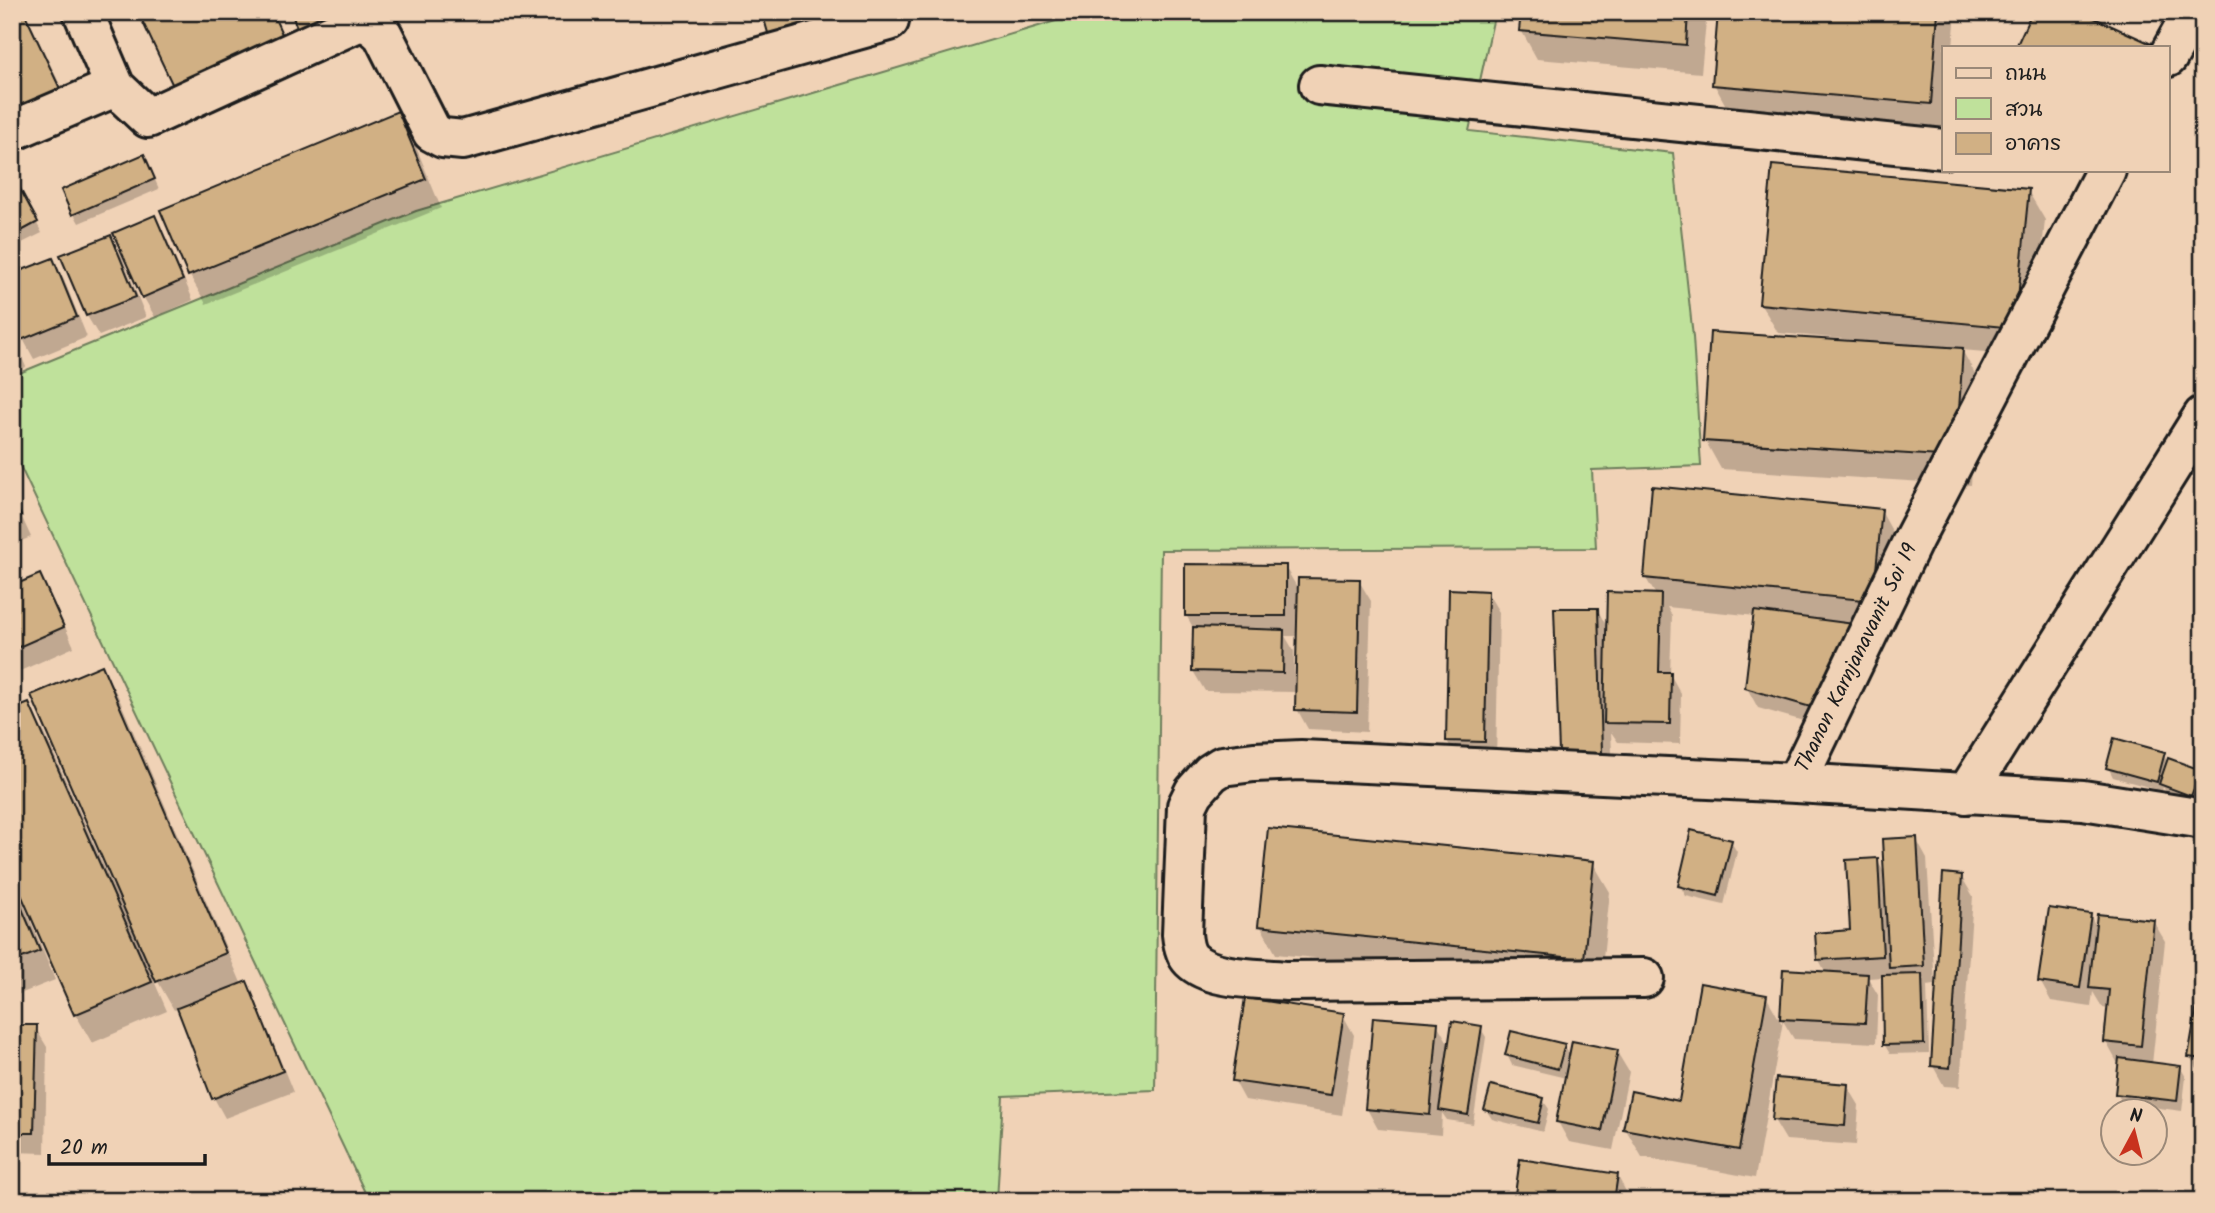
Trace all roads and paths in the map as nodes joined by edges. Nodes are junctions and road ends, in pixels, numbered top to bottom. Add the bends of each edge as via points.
1 (82, 12) edge
2 (2193, 12) edge
3 (889, 21) dead end
4 (2170, 53) edge
5 (1319, 85) dead end
6 (116, 87) junction
7 (12, 131) edge
8 (1942, 149) edge
9 (2105, 172) edge
10 (2203, 416) edge
11 (1796, 783) junction
12 (1966, 794) junction
13 (2203, 819) edge
14 (1644, 978) dead end

1 - 6 street
2 - 4 street
3 - 6 street via 463,140 432,132 383,35 365,22 148,118
5 - 8 street
6 - 7 street
9 - 11 street, Thanon Karnjanavanit Soi 19 via 1914,538
10 - 12 street
11 - 12 street, Thanon Karnjanavanit Soi 19
11 - 14 street via 1301,760 1222,765 1194,792 1187,806 1183,945 1189,958 1207,969 1285,981
12 - 13 street, Thanon Karnjanavanit Soi 19 via 2083,800

